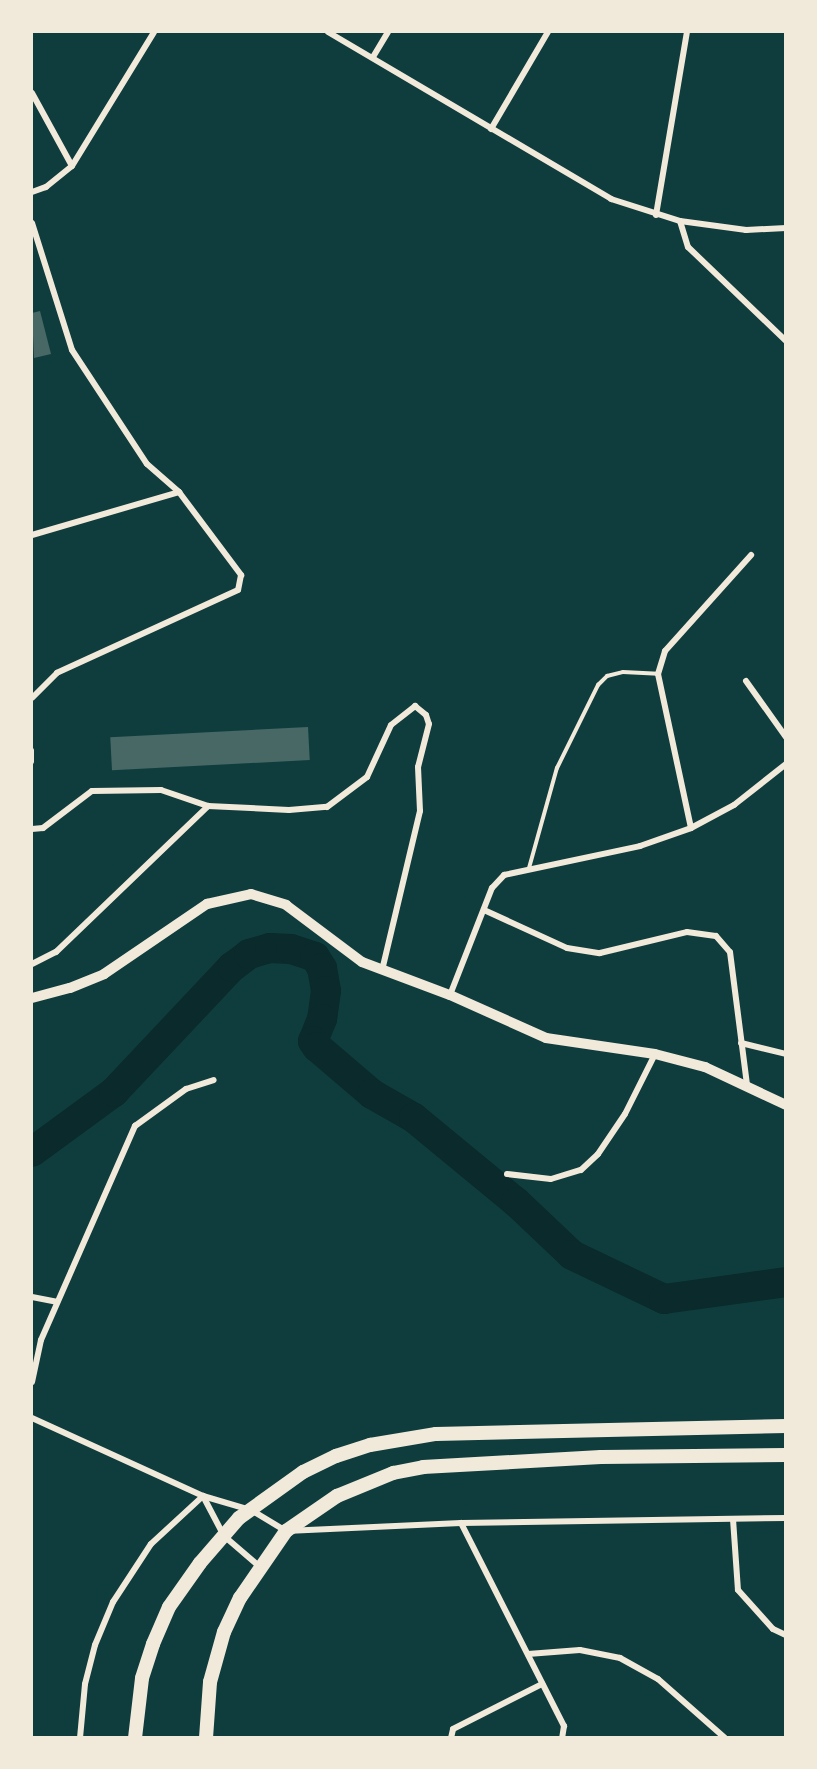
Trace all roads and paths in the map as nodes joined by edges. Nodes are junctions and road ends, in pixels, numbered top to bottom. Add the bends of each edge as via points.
1 (154, 32) edge
2 (328, 32) edge
3 (388, 32) edge
4 (548, 32) edge
5 (687, 32) edge
6 (373, 57) junction
7 (32, 93) edge
8 (491, 129) junction
9 (72, 166) junction
10 (32, 192) edge
11 (656, 215) junction
12 (680, 221) junction
13 (32, 223) edge
14 (786, 228) edge
15 (786, 341) edge
16 (179, 492) junction
17 (32, 536) edge
18 (751, 555) dead end
19 (658, 674) junction
20 (746, 681) dead end
21 (32, 698) edge
22 (786, 736) edge
23 (32, 750) edge
24 (32, 762) edge
25 (786, 764) edge
26 (208, 806) junction
27 (691, 828) junction
28 (32, 829) edge
29 (530, 868) junction
30 (484, 910) junction
31 (32, 964) edge
32 (381, 971) junction
33 (450, 995) junction
34 (32, 998) edge
35 (741, 1043) junction
36 (655, 1054) junction
37 (786, 1054) edge
38 (214, 1080) dead end
39 (747, 1085) junction
40 (786, 1105) edge
41 (507, 1174) dead end
42 (32, 1297) edge
43 (57, 1302) junction
44 (32, 1382) edge
45 (32, 1418) edge
46 (786, 1426) edge
47 (786, 1455) edge
48 (203, 1496) junction
49 (251, 1510) junction
50 (786, 1518) edge
51 (733, 1519) junction
52 (461, 1523) junction
53 (286, 1531) junction
54 (224, 1536) junction
55 (260, 1567) junction
56 (786, 1635) edge
57 (528, 1654) junction
58 (542, 1683) junction
59 (80, 1737) edge
60 (135, 1737) edge
61 (206, 1737) edge
62 (451, 1737) edge
63 (562, 1737) edge
64 (724, 1737) edge

1 - 9 street
2 - 6 street
3 - 6 street
4 - 8 street
5 - 11 street
6 - 8 street
7 - 9 street
8 - 11 street via 611,199
9 - 10 street via 46,187
11 - 12 street
12 - 14 street via 746,230
12 - 15 street via 688,247
13 - 16 street via 72,350 147,464
16 - 17 street
16 - 21 street via 241,575 238,590 57,673
18 - 19 street via 665,651
19 - 27 street
19 - 29 lane via 622,672 607,676 598,685 557,768
20 - 22 street
23 - 24 lane
25 - 27 street via 734,806
26 - 28 street via 161,790 92,791 43,828
26 - 31 street via 56,952
26 - 32 street via 289,810 327,807 367,777 391,725 405,710 415,705 426,715 429,724 418,767 420,811
27 - 29 street via 640,846
29 - 30 street via 504,875 492,888
30 - 33 street
30 - 35 street via 567,948 600,952 687,932 716,936 729,952
32 - 33 street
32 - 34 street via 341,949 286,905 269,897 236,895 194,911 104,974
33 - 36 street via 546,1038
35 - 37 street
35 - 39 street
36 - 39 street via 705,1067
36 - 41 street via 625,1114 598,1154 580,1170 551,1179
38 - 43 street via 186,1089 135,1126
39 - 40 street
42 - 43 street
43 - 44 street via 41,1340
45 - 48 street
46 - 49 highway via 405,1437 336,1456 303,1472
47 - 53 highway via 601,1457 423,1467 363,1484 337,1496
48 - 49 street
48 - 54 street
48 - 59 street via 150,1544 113,1602 90,1664
49 - 53 street
49 - 54 highway
50 - 51 street
51 - 52 street
51 - 56 street via 738,1590 773,1629
52 - 53 street
52 - 57 street
53 - 55 highway
54 - 55 street
54 - 60 highway via 169,1607 142,1678
55 - 61 highway via 224,1632 210,1682
57 - 58 street
57 - 64 street via 580,1650 620,1658 658,1679
58 - 62 street via 453,1730
58 - 63 street via 564,1726

